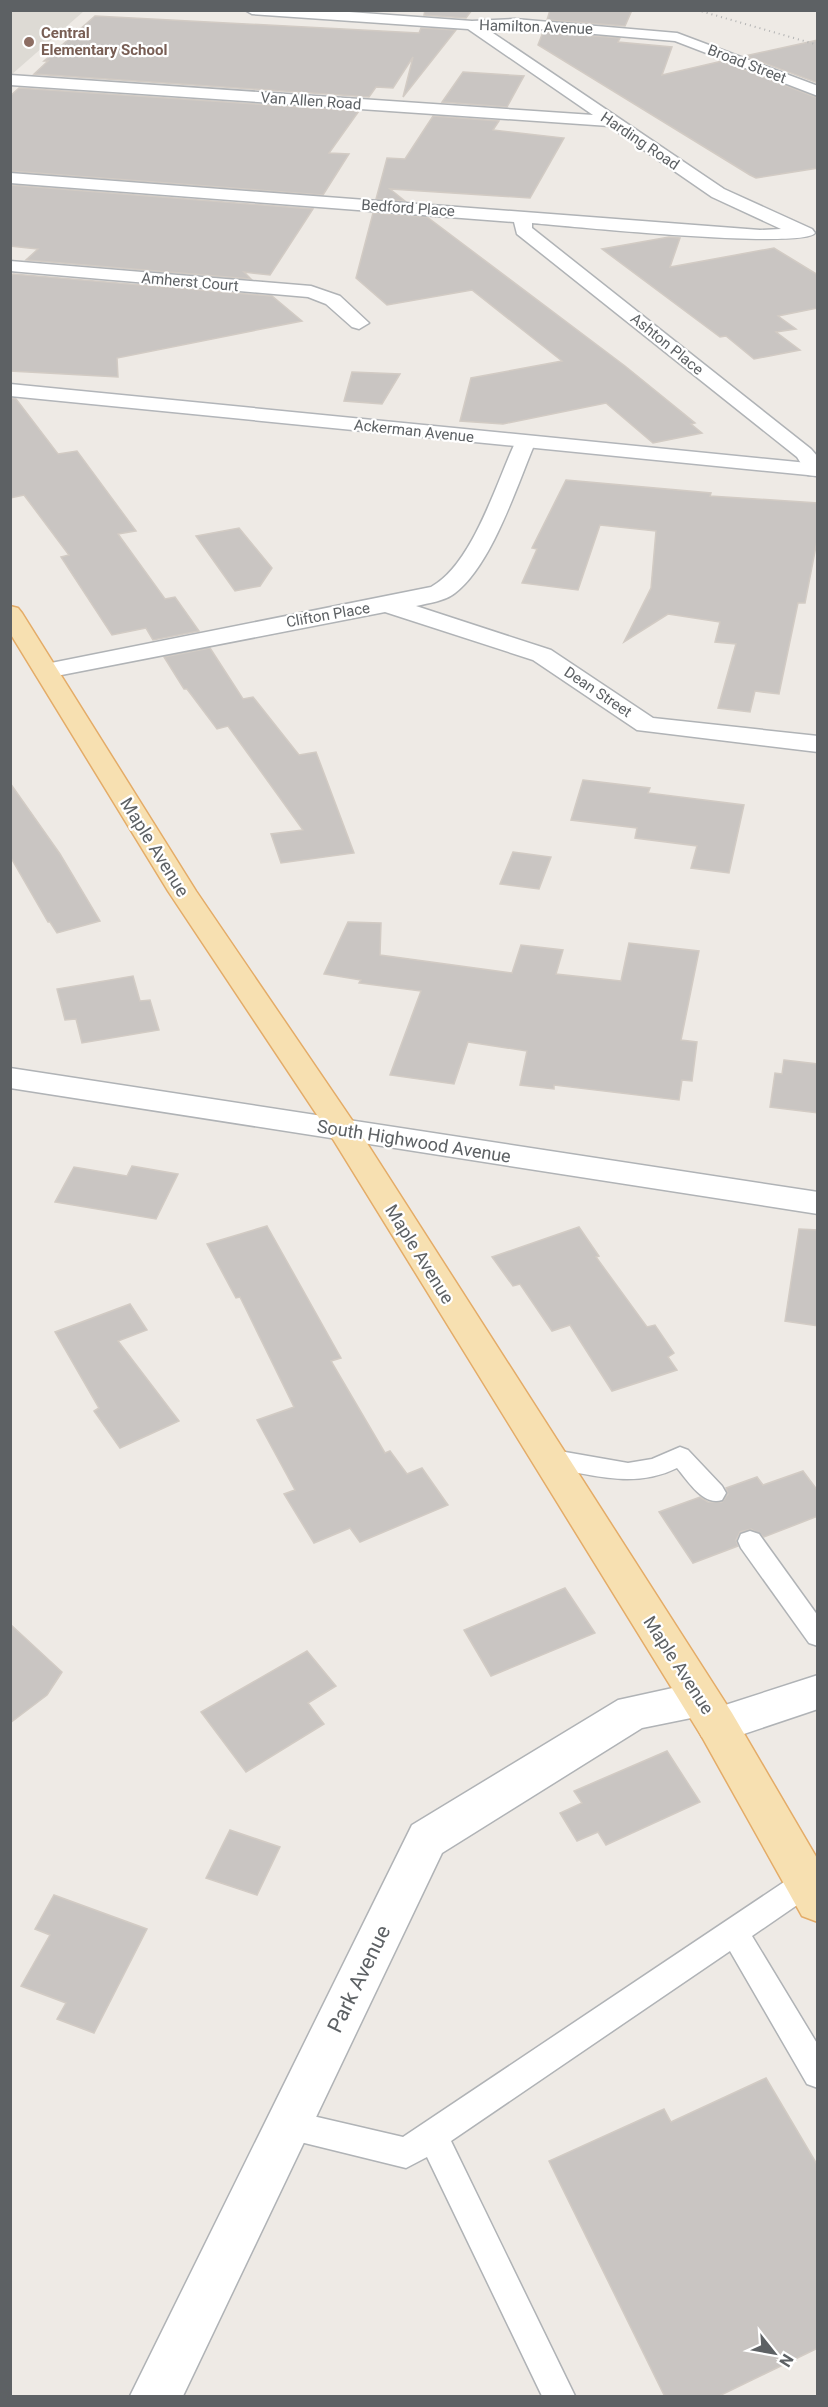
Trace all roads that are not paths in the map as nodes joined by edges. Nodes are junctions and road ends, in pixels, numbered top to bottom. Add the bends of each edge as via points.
1 (252, 10) edge
2 (481, 10) edge
3 (515, 23) junction
4 (472, 25) junction
5 (677, 37) joint
6 (10, 80) edge
7 (818, 92) edge
8 (611, 122) junction
9 (10, 178) edge
10 (524, 217) junction
11 (812, 237) edge
12 (10, 266) edge
13 (359, 323) dead end
14 (10, 390) edge
15 (525, 443) junction
16 (817, 470) edge
17 (387, 605) junction
18 (10, 613) edge
19 (46, 671) junction
20 (818, 744) edge
21 (10, 1078) edge
22 (343, 1130) junction
23 (818, 1203) edge
24 (548, 1458) junction
25 (714, 1493) dead end
26 (750, 1541) dead end
27 (818, 1636) edge
28 (818, 1692) edge
29 (709, 1712) junction
30 (812, 1893) edge
31 (734, 1932) junction
32 (818, 2074) edge
33 (287, 2125) junction
34 (432, 2135) junction
35 (156, 2397) edge
36 (559, 2397) edge

1 - 4 street, Hamilton Avenue
2 - 3 street
3 - 4 street, Hamilton Avenue
3 - 5 street, Hamilton Avenue
4 - 8 street, Harding Road
5 - 7 street, Broad Street
6 - 8 street, Van Allen Road
8 - 11 street, Harding Road via 718,193
9 - 10 street, Bedford Place
10 - 11 street, Bedford Place
10 - 16 street, Ashton Place via 523,230 804,453
12 - 13 street, Amherst Court via 311,292 333,300
14 - 15 street, Ackerman Avenue
15 - 16 street, Ackerman Avenue
15 - 17 street, Clifton Place via 475,551 446,590
17 - 19 street, Clifton Place
17 - 20 street, Dean Street via 542,655 646,725
18 - 19 main road, Maple Avenue
19 - 22 main road, Maple Avenue via 182,891
21 - 22 street, South Highwood Avenue
22 - 23 street, South Highwood Avenue
22 - 24 main road, Maple Avenue
24 - 25 lane via 628,1472 656,1468 680,1456
24 - 29 main road, Maple Avenue
26 - 27 lane
28 - 29 street, Park Avenue
29 - 30 main road, Maple Avenue
29 - 33 street, Park Avenue via 633,1712 427,1839
30 - 31 lane
31 - 32 lane
31 - 34 lane
33 - 34 lane via 406,2153
33 - 35 street, Park Avenue
34 - 36 lane

